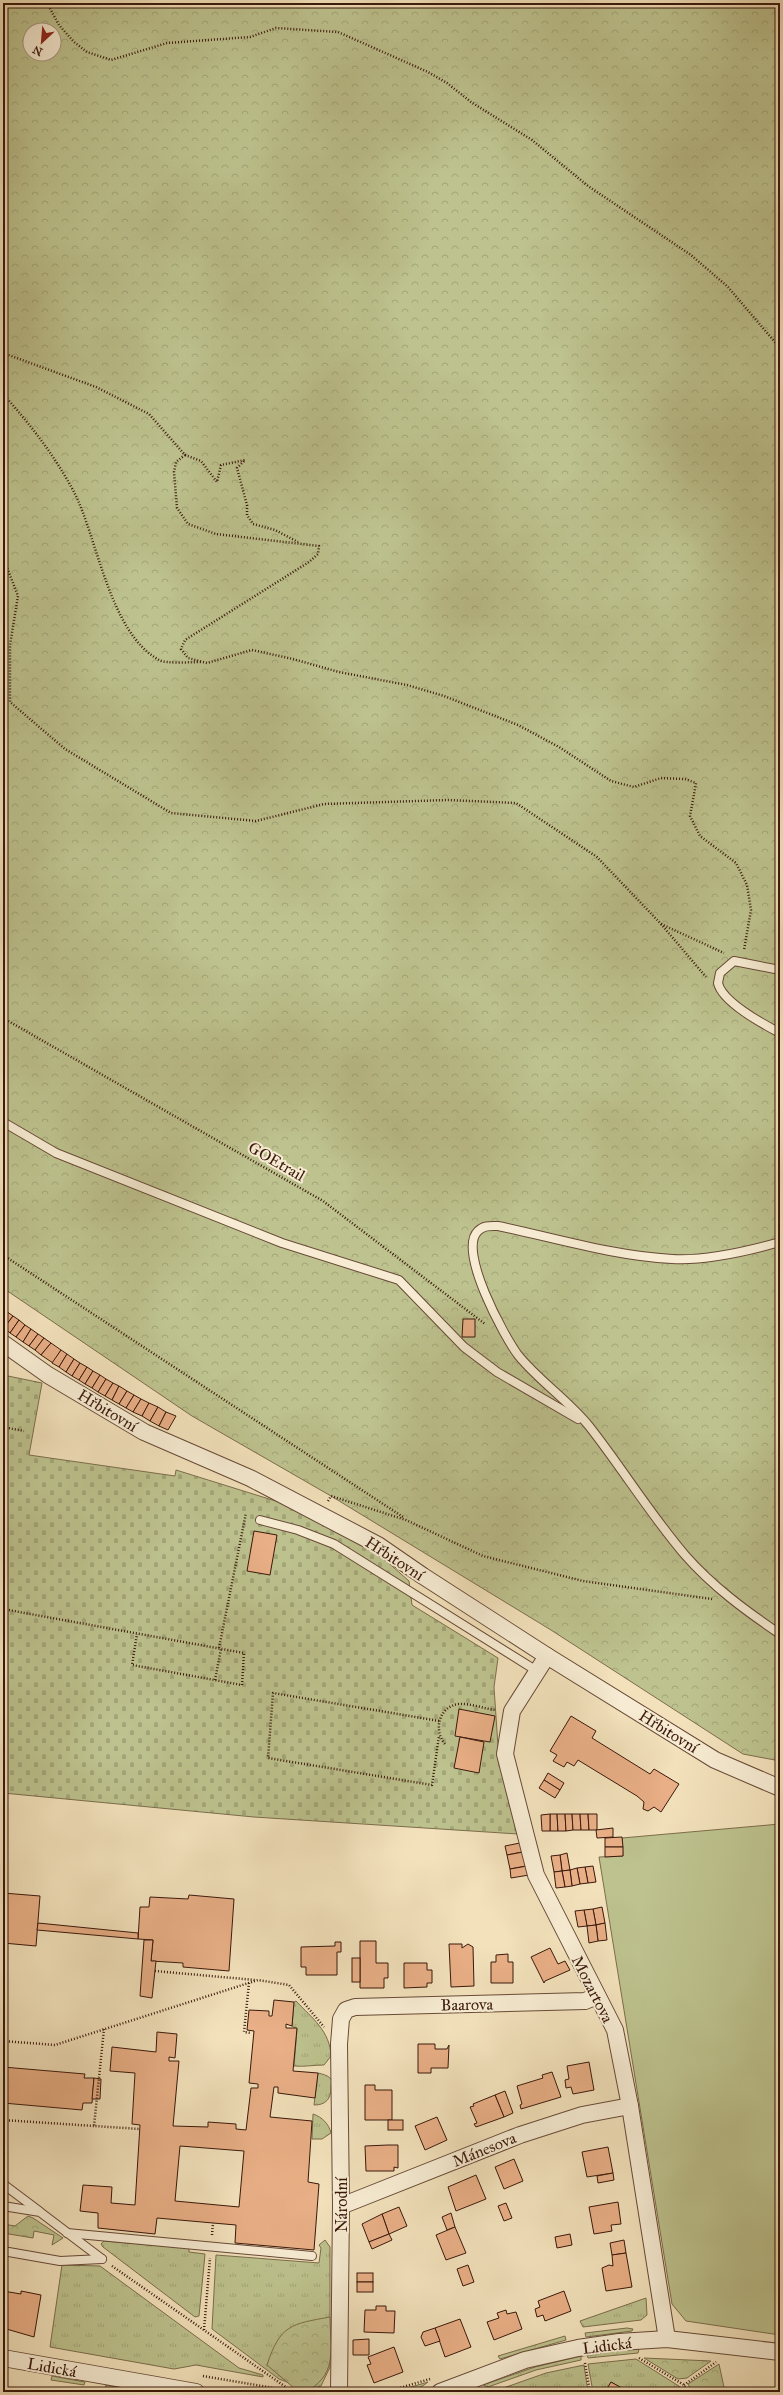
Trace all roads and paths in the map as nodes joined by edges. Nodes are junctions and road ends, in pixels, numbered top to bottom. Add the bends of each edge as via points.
1 (47, 3) edge
2 (780, 348) edge
3 (3, 353) edge
4 (3, 394) edge
5 (185, 455) junction
6 (310, 544) junction
7 (3, 557) edge
8 (207, 663) junction
9 (661, 924) junction
10 (742, 961) junction
11 (780, 970) edge
12 (725, 995) junction
13 (3, 1018) edge
14 (780, 1033) edge
15 (3, 1122) edge
16 (780, 1242) edge
17 (3, 1255) edge
18 (490, 1328) dead end
19 (3, 1343) edge
20 (588, 1424) junction
21 (3, 1427) edge
22 (24, 1431) dead end
23 (246, 1513) dead end
24 (321, 1515) junction
25 (260, 1520) dead end
26 (406, 1520) junction
27 (734, 1602) junction
28 (3, 1610) edge
29 (137, 1634) junction
30 (780, 1634) edge
31 (220, 1648) junction
32 (547, 1656) junction
33 (537, 1671) junction
34 (216, 1680) junction
35 (512, 1711) junction
36 (439, 1721) junction
37 (439, 1736) junction
38 (445, 1744) dead end
39 (780, 1788) edge
40 (155, 1972) dead end
41 (258, 1980) junction
42 (249, 1983) junction
43 (597, 1996) junction
44 (340, 2019) joint
45 (104, 2029) junction
46 (251, 2033) dead end
47 (3, 2041) edge
48 (339, 2044) junction
49 (630, 2106) junction
50 (3, 2120) edge
51 (94, 2126) junction
52 (140, 2129) dead end
53 (3, 2184) edge
54 (3, 2206) edge
55 (341, 2206) junction
56 (40, 2212) junction
57 (213, 2223) dead end
58 (67, 2233) junction
59 (211, 2246) junction
60 (3, 2252) edge
61 (312, 2256) dead end
62 (102, 2259) junction
63 (204, 2331) junction
64 (667, 2339) junction
65 (780, 2352) edge
66 (643, 2356) dead end
67 (3, 2358) edge
68 (711, 2359) dead end
69 (592, 2361) dead end
70 (585, 2362) junction
71 (578, 2363) dead end
72 (433, 2378) dead end
73 (684, 2385) junction
74 (196, 2392) edge
75 (294, 2392) edge
76 (339, 2392) edge
77 (386, 2392) edge
78 (440, 2392) edge
79 (590, 2392) edge
80 (686, 2392) edge

1 - 2 path via 59,25 74,42 87,52 111,60 167,43 250,37 276,28 338,32 428,72 532,140 588,186 691,255 728,287
3 - 5 path via 96,387 149,414
4 - 8 path via 47,447 74,493 124,622 143,647 160,661
5 - 6 path via 176,462 174,472 177,508 188,524 216,534 262,541
5 - 6 path via 201,461 217,482 221,465 245,460 237,468 247,505 247,515 253,524
6 - 8 path via 319,546 318,554 309,562 185,640 181,649 188,658
7 - 9 path via 18,596 10,645 10,702 65,749 171,813 256,821 324,804 448,800 516,804 597,857
8 - 10 path via 252,650 293,658 339,672 406,685 444,696 518,725 559,746 611,781 634,787 660,778 684,779 696,783 690,816 700,836 736,863 747,885 751,910
9 - 10 path
9 - 12 path via 714,987
10 - 11 lane
10 - 12 lane via 729,963 720,973 718,983
12 - 14 lane via 758,1021
13 - 18 path, GOEtrail via 323,1201
15 - 20 lane via 56,1154 282,1243 399,1280 470,1351 497,1372
16 - 20 lane via 758,1248 672,1259 587,1246 498,1226 485,1226 478,1231 473,1239 472,1251 481,1285 518,1354
17 - 26 path
19 - 24 street, Hřbitovní via 48,1375 144,1432 250,1478
20 - 27 lane via 685,1555
21 - 22 path
23 - 31 path
24 - 26 path via 331,1496
24 - 32 street, Hřbitovní via 378,1545
25 - 33 lane via 298,1530 334,1544
26 - 27 path via 483,1556 583,1581
27 - 30 lane
28 - 29 path
29 - 31 path
29 - 34 path via 132,1665
31 - 34 path
31 - 34 path via 244,1653 242,1685
32 - 33 street, Mozartova
32 - 39 street, Hřbitovní via 715,1760
33 - 35 street, Mozartova
35 - 36 path via 460,1704 452,1706 442,1714
35 - 43 street, Mozartova via 505,1754 536,1875
36 - 37 path
36 - 37 path via 273,1693 268,1758 432,1785
37 - 38 path
40 - 41 path
41 - 42 path
41 - 48 path via 289,1985
42 - 45 path
42 - 46 path via 244,2032
43 - 44 street, Baarova via 585,2001 355,2007 346,2010
43 - 49 street, Mozartova via 615,2030
44 - 48 street, Národní
45 - 47 path via 55,2044
45 - 51 path
48 - 55 street, Národní
49 - 55 street, Mánesova via 582,2116 520,2135
49 - 64 street, Mozartova
50 - 51 path
51 - 52 path
53 - 56 lane
54 - 56 lane
55 - 76 street, Národní
56 - 58 lane
57 - 59 path
58 - 59 lane
58 - 62 lane
59 - 61 lane
59 - 63 path
60 - 62 lane via 60,2261
62 - 63 path
63 - 75 path
64 - 65 street, Lidická
64 - 78 street, Lidická via 578,2348 525,2360
66 - 73 path via 636,2356
67 - 74 street, Lidická
68 - 73 path via 718,2360
69 - 70 path
70 - 71 path
70 - 79 path
72 - 77 path
73 - 80 path

